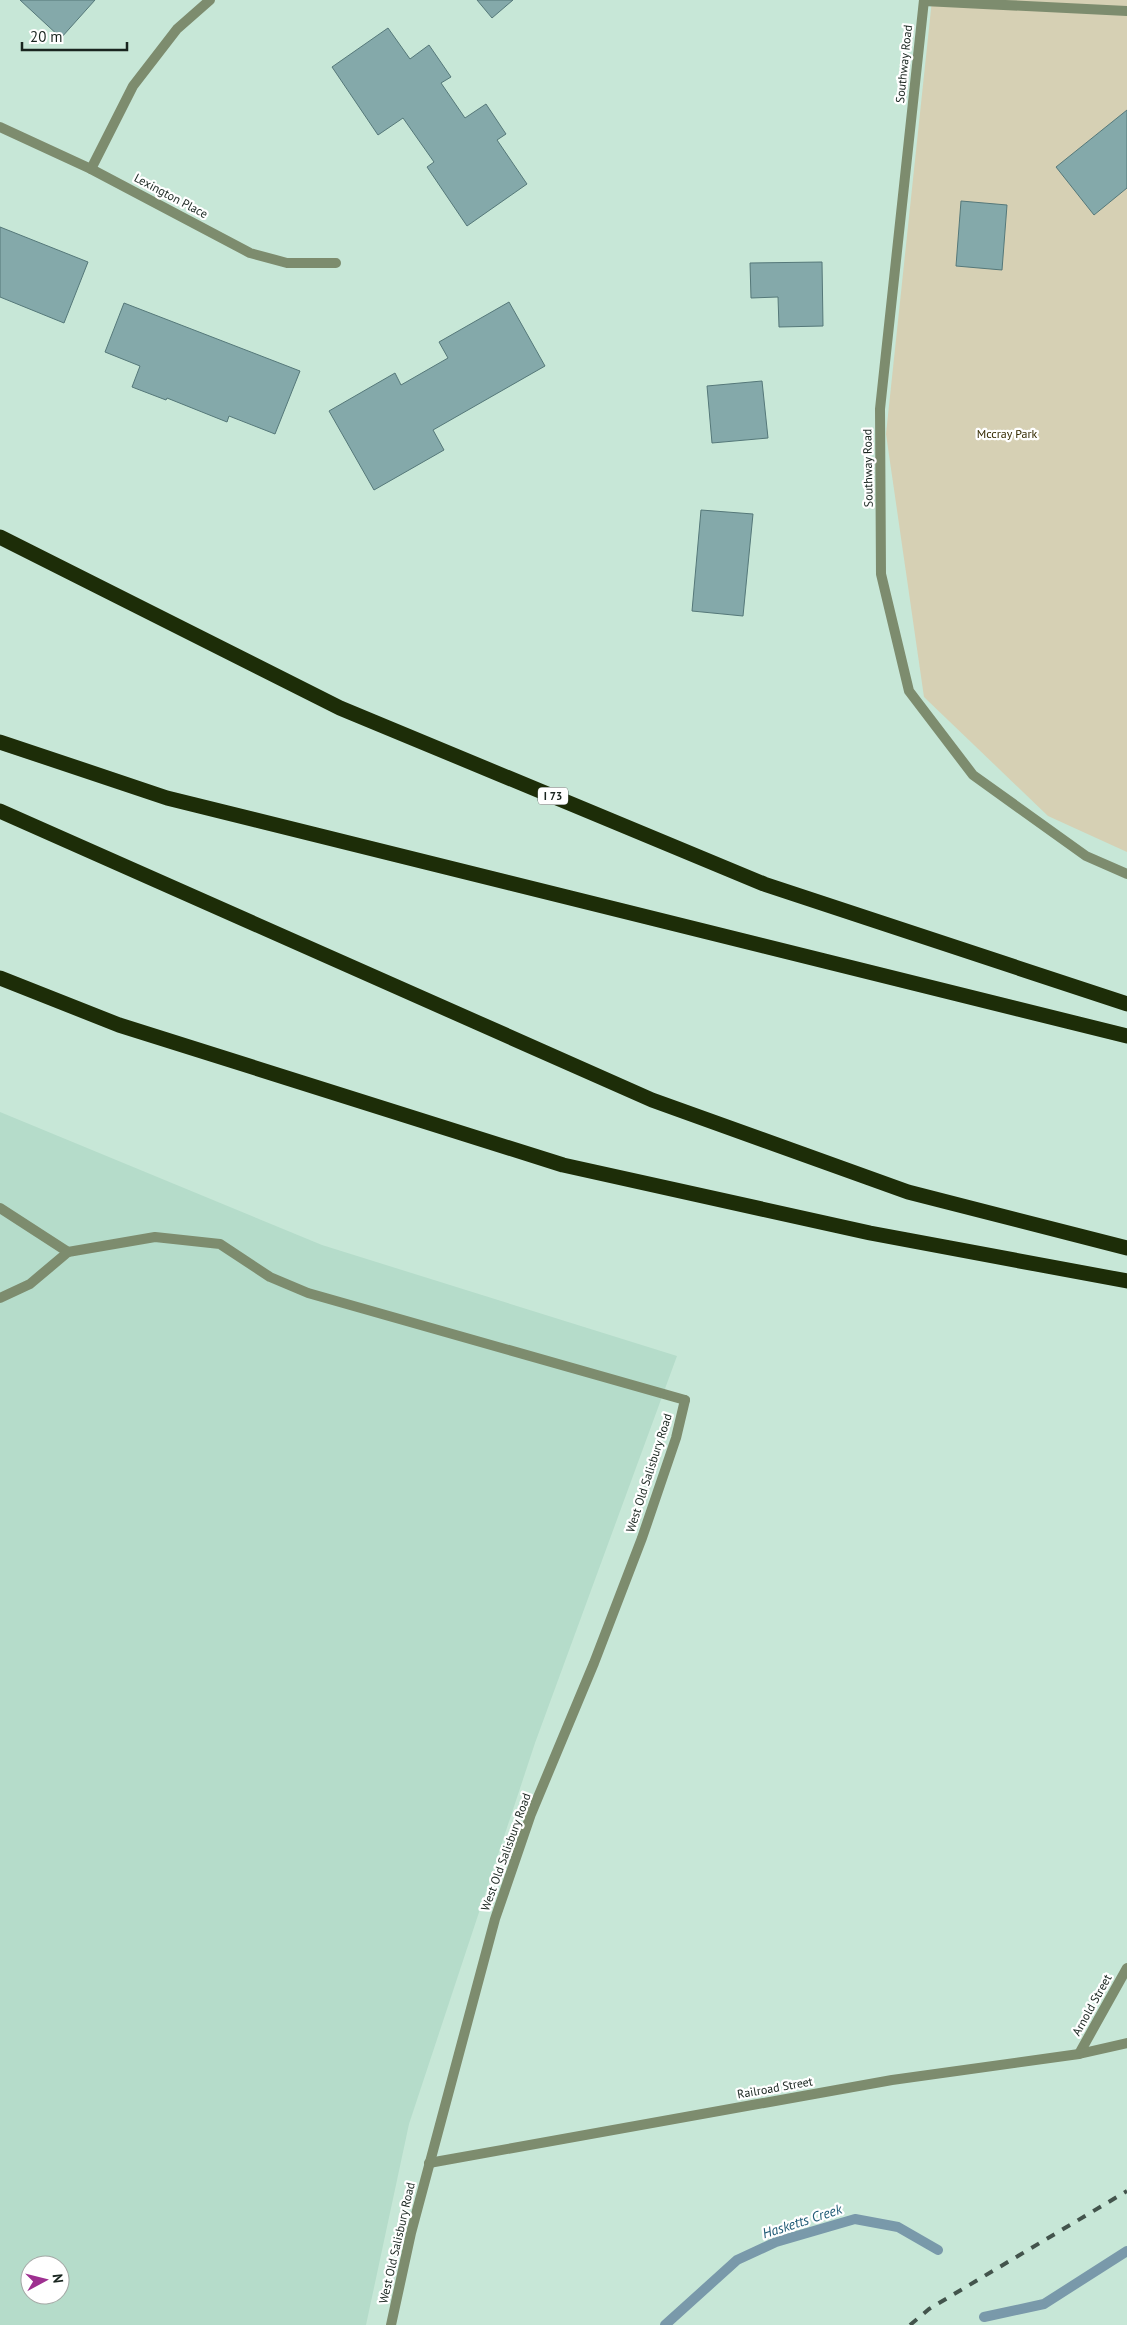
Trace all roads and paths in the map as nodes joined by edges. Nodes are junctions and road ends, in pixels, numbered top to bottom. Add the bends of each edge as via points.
1 (210, 0) edge
2 (924, 0) edge
3 (1127, 11) edge
4 (0, 127) edge
5 (91, 169) junction
6 (336, 263) dead end
7 (0, 536) edge
8 (0, 742) edge
9 (0, 811) edge
10 (1127, 874) edge
11 (0, 978) edge
12 (1127, 1004) edge
13 (1127, 1036) edge
14 (0, 1208) edge
15 (1127, 1248) edge
16 (68, 1252) junction
17 (1127, 1281) edge
18 (0, 1298) edge
19 (1127, 1968) edge
20 (1127, 2043) edge
21 (1079, 2054) junction
22 (429, 2163) junction
23 (391, 2325) edge

1 - 5 street via 177,29 132,86
2 - 3 street
2 - 10 street, Southway Road via 880,409 882,574 909,691 973,775 1086,856
4 - 5 street, Lexington Place
5 - 6 street, Lexington Place via 250,252 288,263
7 - 12 highway, I 73 via 340,708 764,884
8 - 13 highway via 167,798
9 - 15 highway via 652,1100 908,1192
11 - 17 highway via 119,1025 563,1165 870,1233
14 - 16 street
16 - 18 street via 30,1284
16 - 22 street, West Old Salisbury Road via 155,1237 220,1244 270,1278 308,1293 685,1400 676,1438 642,1538 532,1814 495,1919
19 - 21 street, Arnold Street
20 - 21 street, Railroad Street
21 - 22 street, Railroad Street via 892,2080
22 - 23 street, West Old Salisbury Road

